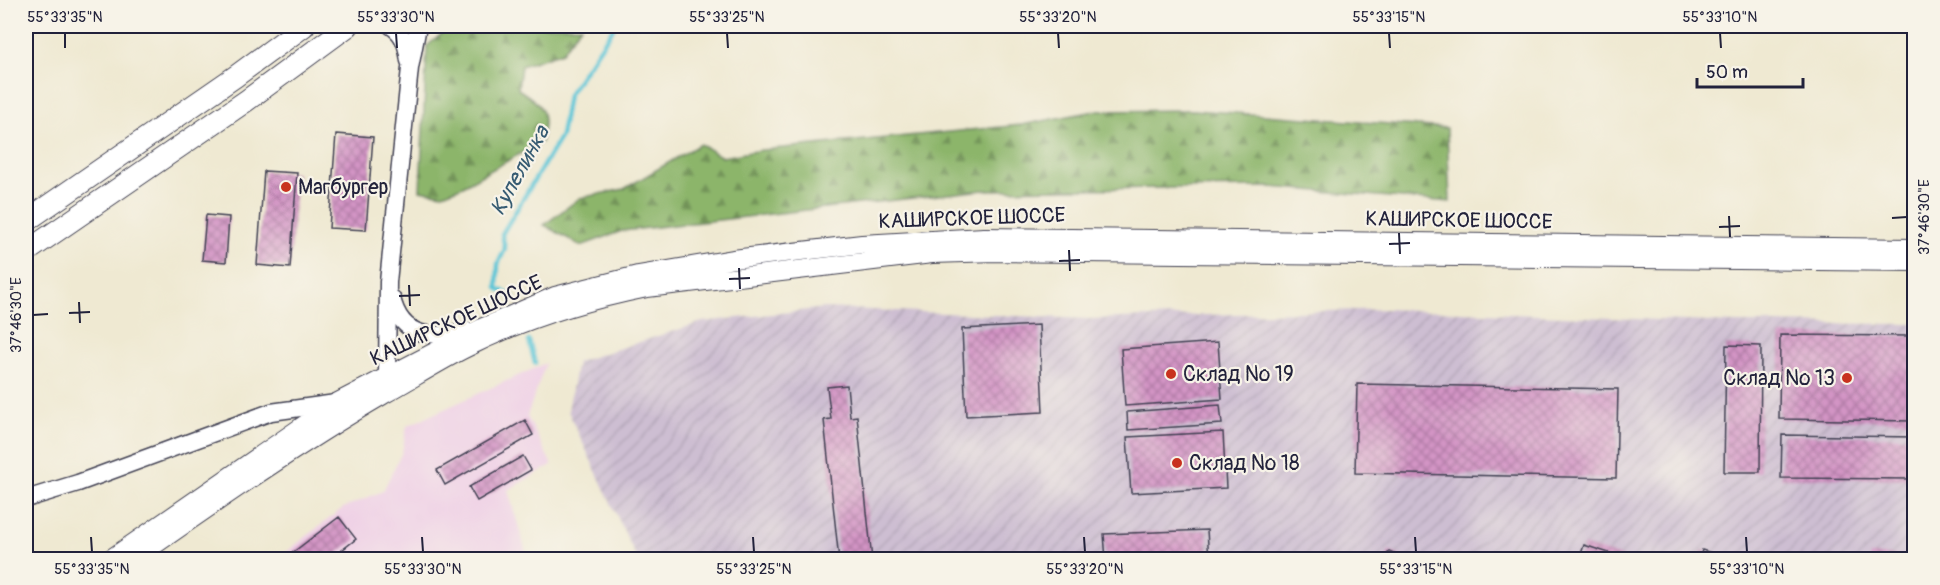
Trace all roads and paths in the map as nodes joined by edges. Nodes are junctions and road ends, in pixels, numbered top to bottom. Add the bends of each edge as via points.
1 (304, 26) edge
2 (348, 26) edge
3 (360, 26) edge
4 (391, 26) edge
5 (418, 26) edge
6 (323, 45) junction
7 (410, 68) junction
8 (26, 221) edge
9 (1914, 248) edge
10 (26, 252) edge
11 (1914, 262) edge
12 (388, 282) junction
13 (479, 329) junction
14 (387, 377) junction
15 (336, 404) junction
16 (26, 499) edge
17 (109, 560) edge
18 (133, 560) edge

1 - 8 highway
2 - 6 highway
3 - 6 main road
4 - 7 main road via 407,46
5 - 7 main road
6 - 10 highway
7 - 12 main road
9 - 13 main road, КАШИРСКОЕ ШОССЕ via 973,237 862,244 638,275 555,296
11 - 18 main road, КАШИРСКОЕ ШОССЕ via 996,252 932,254 647,288 568,307 463,350 277,459
12 - 13 main road via 400,317 423,335
12 - 14 main road
13 - 14 main road, КАШИРСКОЕ ШОССЕ
14 - 15 main road, КАШИРСКОЕ ШОССЕ
15 - 16 main road via 271,412
15 - 17 main road, КАШИРСКОЕ ШОССЕ

